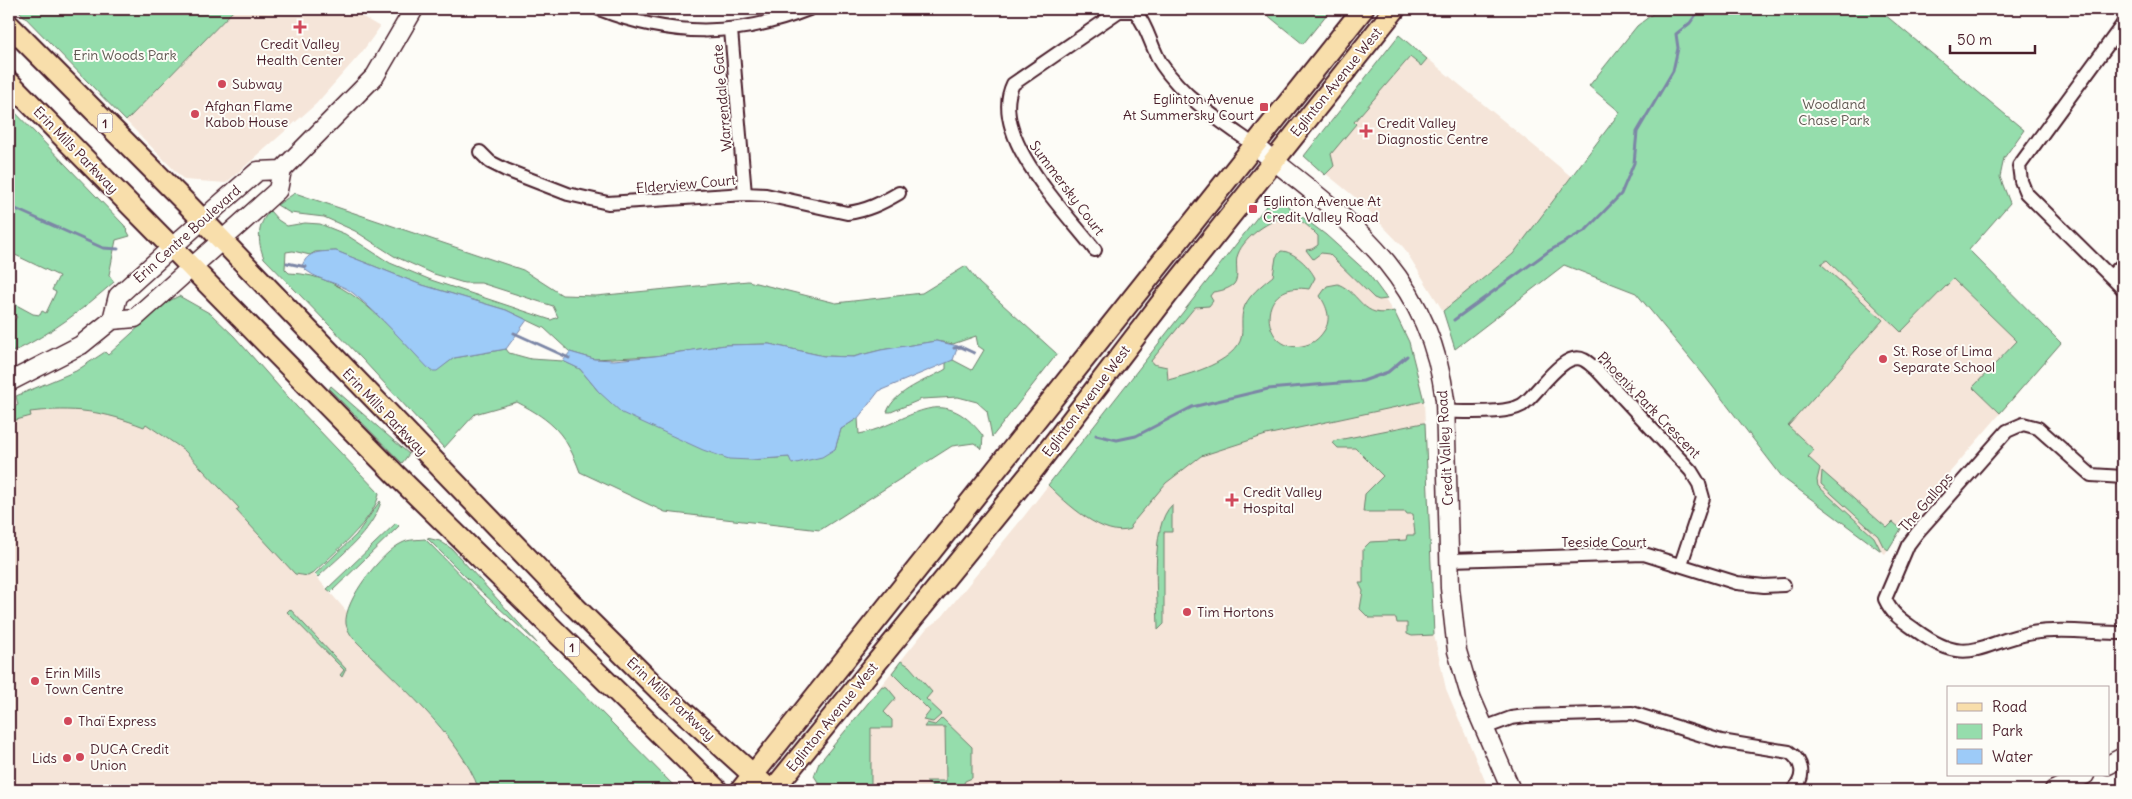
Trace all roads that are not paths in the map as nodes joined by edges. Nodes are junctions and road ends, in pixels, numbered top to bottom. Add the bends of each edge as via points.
1 (414, 9) edge
2 (599, 9) edge
3 (808, 9) edge
4 (1363, 9) edge
5 (1395, 9) edge
6 (2123, 24) edge
7 (9, 25) edge
8 (731, 30) junction
9 (9, 82) edge
10 (1254, 145) junction
11 (480, 152) dead end
12 (1274, 160) junction
13 (282, 170) junction
14 (899, 193) dead end
15 (745, 194) junction
16 (202, 220) junction
17 (221, 241) junction
18 (172, 248) junction
19 (1095, 250) dead end
20 (2123, 264) edge
21 (192, 267) junction
22 (2111, 276) junction
23 (2123, 289) edge
24 (112, 320) junction
25 (9, 382) edge
26 (1445, 412) junction
27 (2123, 477) edge
28 (1450, 560) junction
29 (1681, 564) junction
30 (1784, 585) dead end
31 (2123, 633) edge
32 (1484, 728) junction
33 (2123, 757) edge
34 (2110, 763) edge
35 (2083, 776) edge
36 (747, 783) edge
37 (717, 790) edge
38 (771, 790) edge
39 (1511, 790) edge
40 (1793, 790) edge
41 (2054, 790) edge

1 - 13 street, Erin Centre Boulevard via 375,76
2 - 8 street via 655,27
3 - 8 street via 766,24
4 - 10 main road, Eglinton Avenue West
5 - 12 main road, Eglinton Avenue West
6 - 22 street via 2019,166 2026,193
7 - 16 main road, Erin Mills Parkway / 1
8 - 15 street, Warrendale Gate
9 - 18 main road, Erin Mills Parkway / 1
10 - 12 street, Credit Valley Road
10 - 19 street, Summersky Court via 1188,96 1162,64 1145,24 1135,11 1119,11 1013,84 1007,102 1012,134 1022,156
10 - 36 main road, Eglinton Avenue West
11 - 15 street, Elderview Court via 490,162 506,170 568,194 608,203
12 - 26 street, Credit Valley Road via 1352,224 1408,290 1435,348
12 - 38 main road, Eglinton Avenue West via 1034,469
13 - 16 street, Erin Centre Boulevard via 258,171
13 - 17 street, Erin Centre Boulevard via 278,190
14 - 15 street, Elderview Court via 879,205 847,214 766,195
16 - 17 main road, Erin Mills Parkway / 1
16 - 18 street, Erin Centre Boulevard
17 - 21 street, Erin Centre Boulevard
17 - 36 main road, Erin Mills Parkway / 1
18 - 21 main road, Erin Mills Parkway / 1
18 - 24 street, Erin Centre Boulevard via 118,296
20 - 22 street
21 - 24 street, Erin Centre Boulevard via 135,318
21 - 37 main road, Erin Mills Parkway / 1 via 396,475
22 - 23 street
24 - 25 street via 81,345
26 - 28 street, Credit Valley Road
26 - 29 street, Phoenix Park Crescent via 1506,410 1521,405 1571,358 1583,359 1666,444 1699,484 1702,498
27 - 31 street, The Gallops via 2091,475 2038,428 2023,424 2007,431 1908,545 1885,599 1892,613 1932,642 1951,649 1986,648 2031,633
28 - 29 street, Teeside Court via 1644,554
28 - 32 street, Credit Valley Road via 1457,651
29 - 30 street, Teeside Court via 1737,583
32 - 39 street, Credit Valley Road
32 - 40 street via 1526,716 1632,713 1721,741 1789,752 1797,757 1802,770
33 - 34 street
35 - 41 street
36 - 38 main road, Erin Mills Parkway / 1

